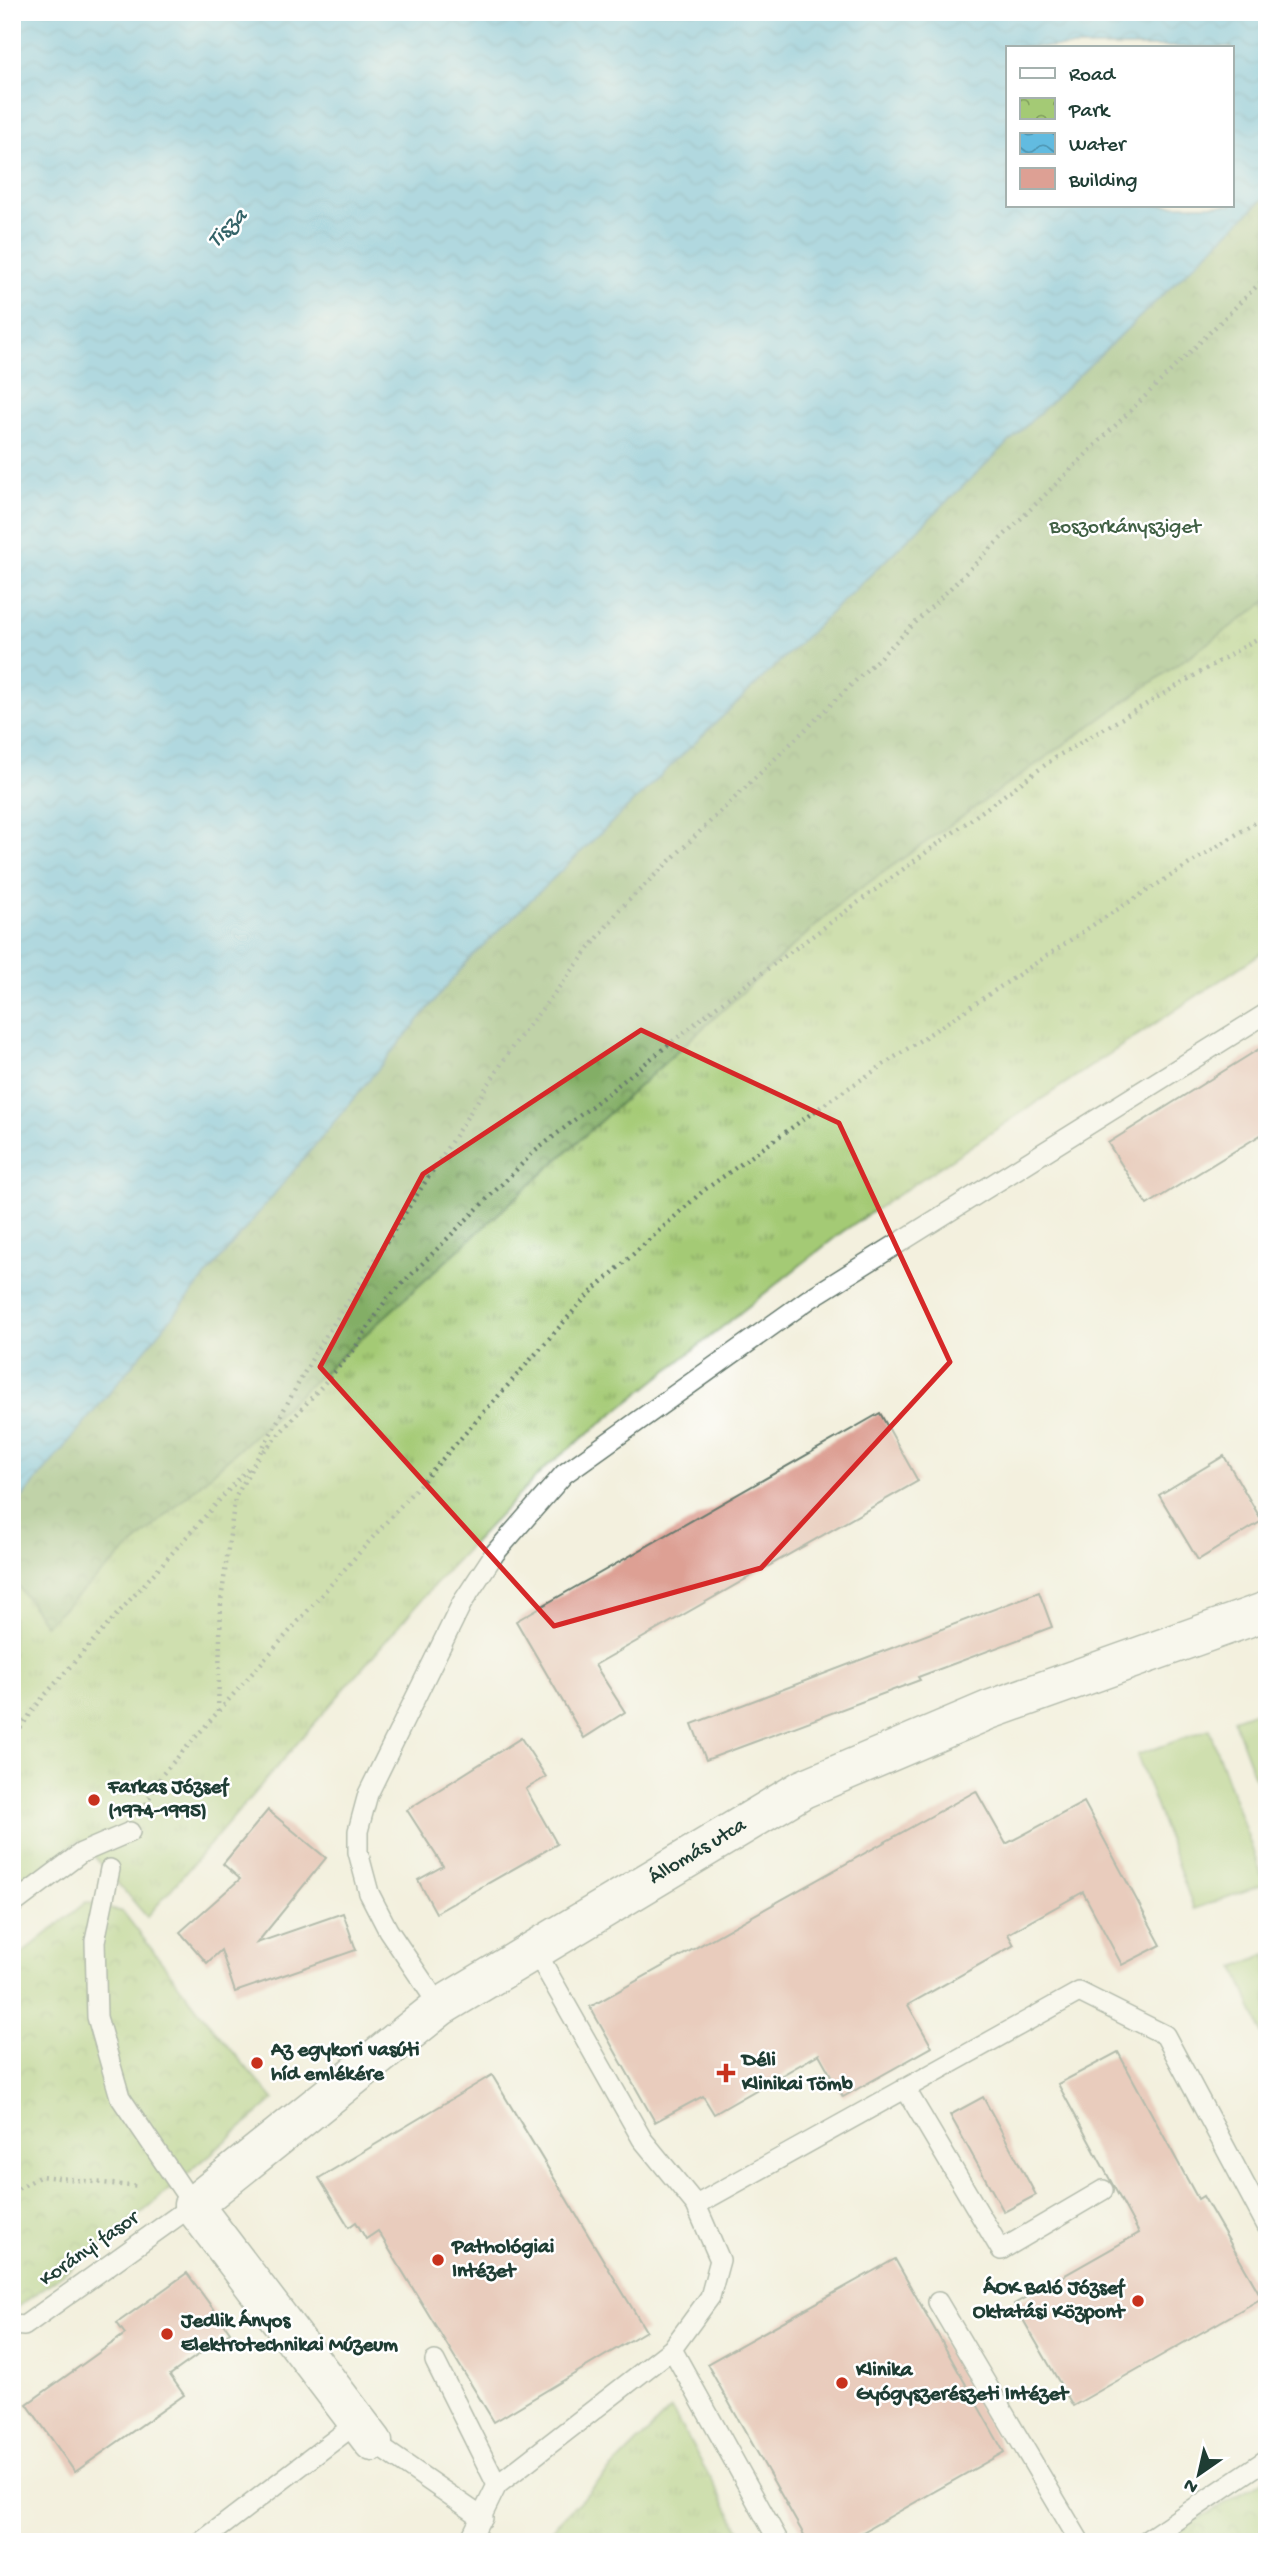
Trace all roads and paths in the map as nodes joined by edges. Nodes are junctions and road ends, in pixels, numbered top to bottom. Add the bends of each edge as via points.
1 (1267, 276) edge
2 (1267, 632) edge
3 (1267, 815) edge
4 (1267, 1013) edge
5 (256, 1459) junction
6 (1267, 1611) edge
7 (218, 1711) junction
8 (12, 1739) edge
9 (130, 1832) joint
10 (110, 1869) dead end
11 (12, 1905) edge
12 (535, 1950) junction
13 (440, 2007) junction
14 (905, 2088) junction
15 (1103, 2190) dead end
16 (12, 2192) edge
17 (193, 2205) junction
18 (696, 2205) junction
19 (1267, 2226) edge
20 (938, 2302) dead end
21 (12, 2325) edge
22 (672, 2349) junction
23 (435, 2361) dead end
24 (365, 2432) junction
25 (1267, 2459) edge
26 (497, 2485) junction
27 (483, 2518) junction
28 (201, 2542) edge
29 (468, 2542) edge
30 (779, 2542) edge
31 (1080, 2542) edge
32 (1144, 2542) edge

1 - 5 path via 621,908 513,1046 318,1348
2 - 5 path via 1056,757 717,1006 533,1153 386,1300 353,1351
3 - 7 path via 1084,930 703,1191 587,1296
4 - 13 lane via 809,1299 564,1474 495,1552 462,1604 368,1794 358,1830 358,1852 369,1893
5 - 7 path via 235,1498 221,1601
5 - 8 path via 43,1697
6 - 12 street, Állomás utca via 989,1710 803,1789
7 - 9 path via 162,1776
9 - 11 lane via 81,1853
10 - 17 lane via 95,1941 97,2017 120,2097
12 - 13 street, Állomás utca
12 - 18 lane via 642,2139
13 - 17 street, Állomás utca
14 - 15 lane via 1001,2250
14 - 18 lane
14 - 19 lane via 1079,1992 1165,2035
16 - 17 path via 41,2176 149,2188
17 - 21 lane, Korányi fasor via 24,2326
17 - 24 street
18 - 22 lane via 720,2260 710,2297
20 - 31 lane
22 - 26 lane
22 - 30 lane
23 - 26 lane
24 - 27 lane
24 - 28 lane
25 - 32 lane
26 - 27 lane
27 - 29 lane

